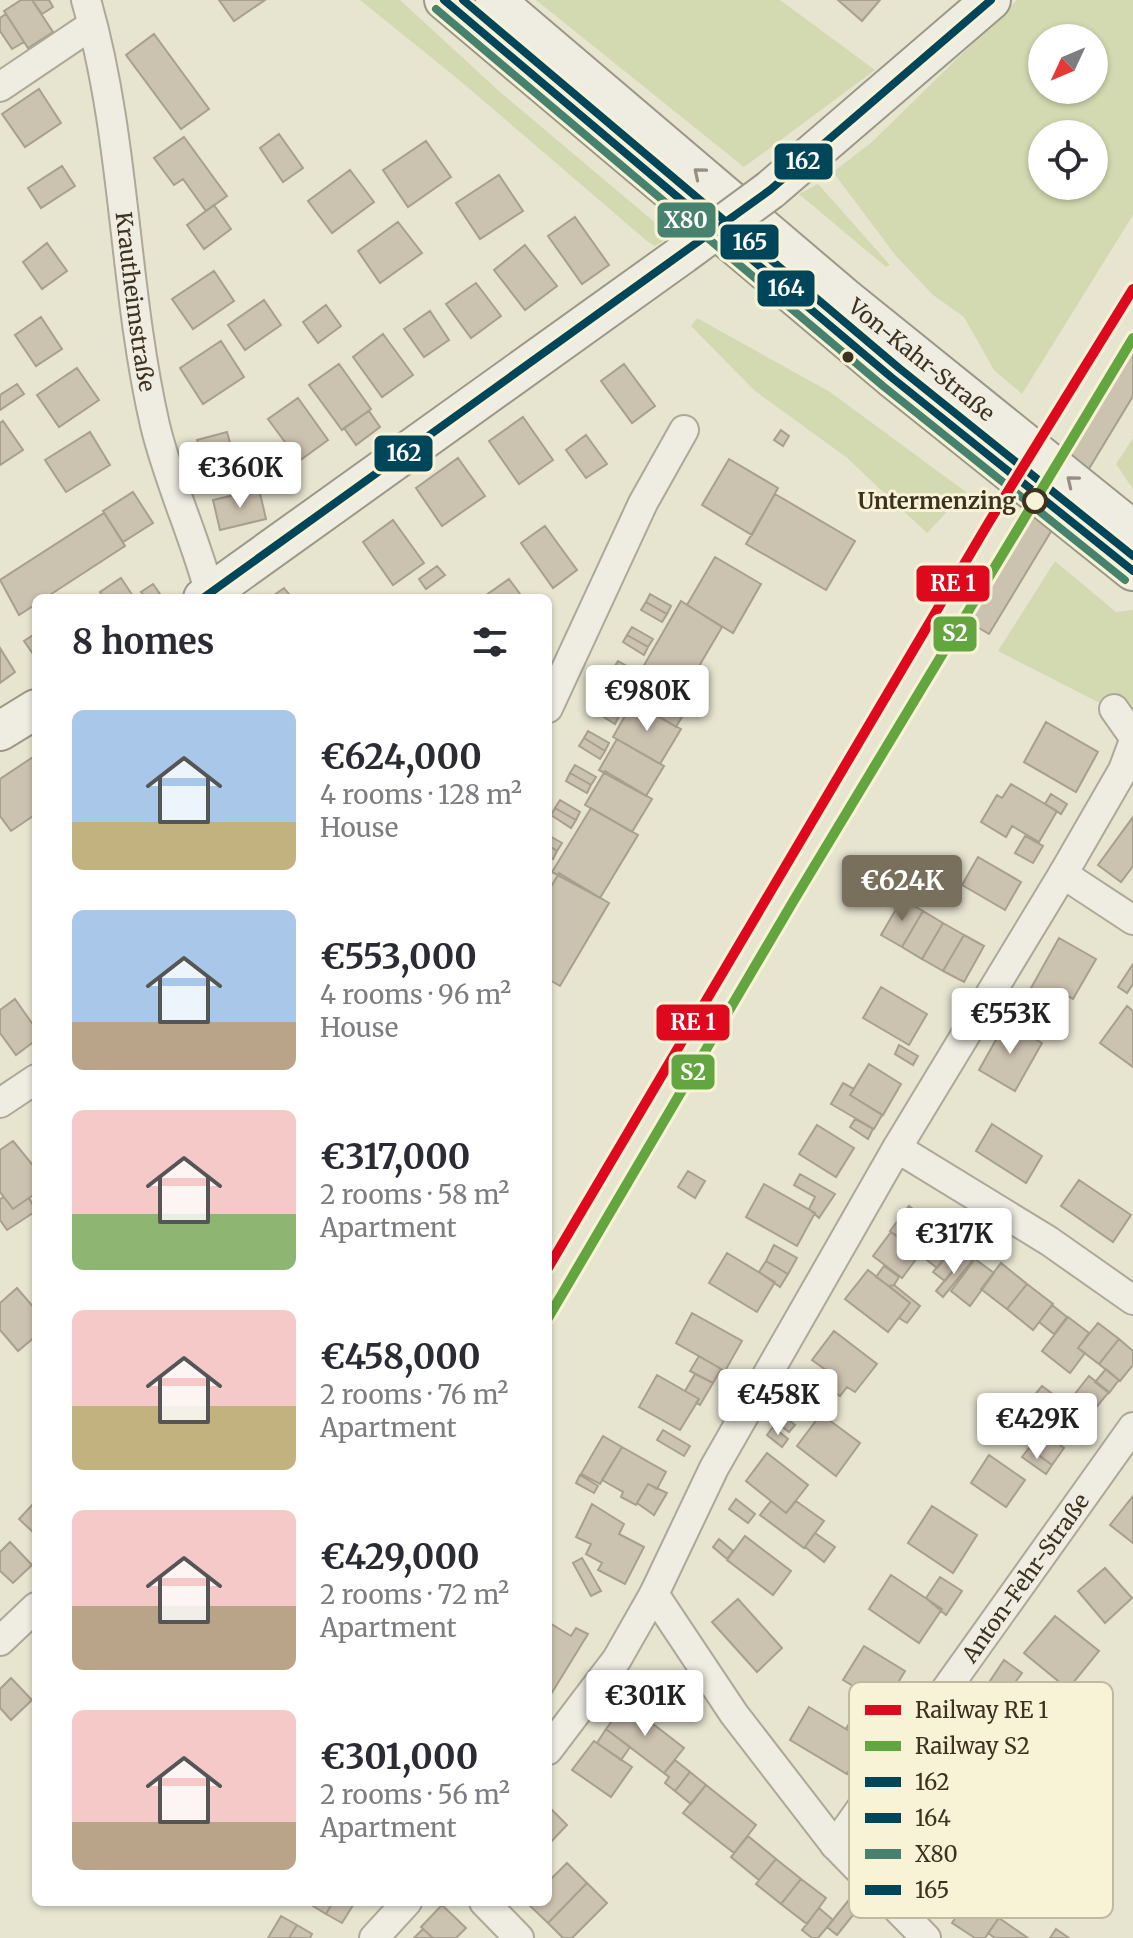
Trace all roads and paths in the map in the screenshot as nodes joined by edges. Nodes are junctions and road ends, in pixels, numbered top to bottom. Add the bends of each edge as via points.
1 (444, 0) edge
2 (495, 0) edge
3 (991, 0) edge
4 (89, 12) edge
5 (0, 87) edge
6 (684, 430) dead end
7 (1133, 530) edge
8 (1133, 571) edge
9 (207, 594) edge
10 (212, 594) edge
11 (552, 699) edge
12 (1114, 709) dead end
13 (32, 711) edge
14 (0, 731) edge
15 (1133, 736) edge
16 (1133, 743) edge
17 (1063, 874) junction
18 (1133, 920) edge
19 (32, 1082) edge
20 (0, 1103) edge
21 (897, 1148) junction
22 (1133, 1300) edge
23 (1133, 1427) edge
24 (654, 1594) junction
25 (32, 1611) edge
26 (0, 1641) edge
27 (951, 1682) edge
28 (552, 1745) edge
29 (849, 1825) edge
30 (835, 1845) junction
31 (849, 1859) edge
32 (403, 1906) edge
33 (488, 1906) edge
34 (906, 1918) edge
35 (374, 1938) edge
36 (519, 1938) edge
37 (926, 1938) edge

1 - 8 main road, Von-Kahr-Straße via 891,377
7 -> 2 main road, Von-Kahr-Straße via 844,297
3 - 10 main road, bridge via 770,190
4 - 5 street
4 - 9 street, Krautheimstraße via 111,121 155,424
6 - 11 street via 643,503
12 - 15 street
13 - 14 main road
16 - 17 street
17 - 18 street
17 - 21 street
19 - 20 street
21 - 22 street via 1049,1241
21 - 24 street via 714,1468
23 - 27 street, Anton-Fehr-Straße
24 - 28 street via 617,1659
24 - 30 street via 734,1714
25 - 26 street
29 - 30 street, Anton-Fehr-Straße
30 - 31 street
32 - 35 street
33 - 36 street
34 - 37 street

